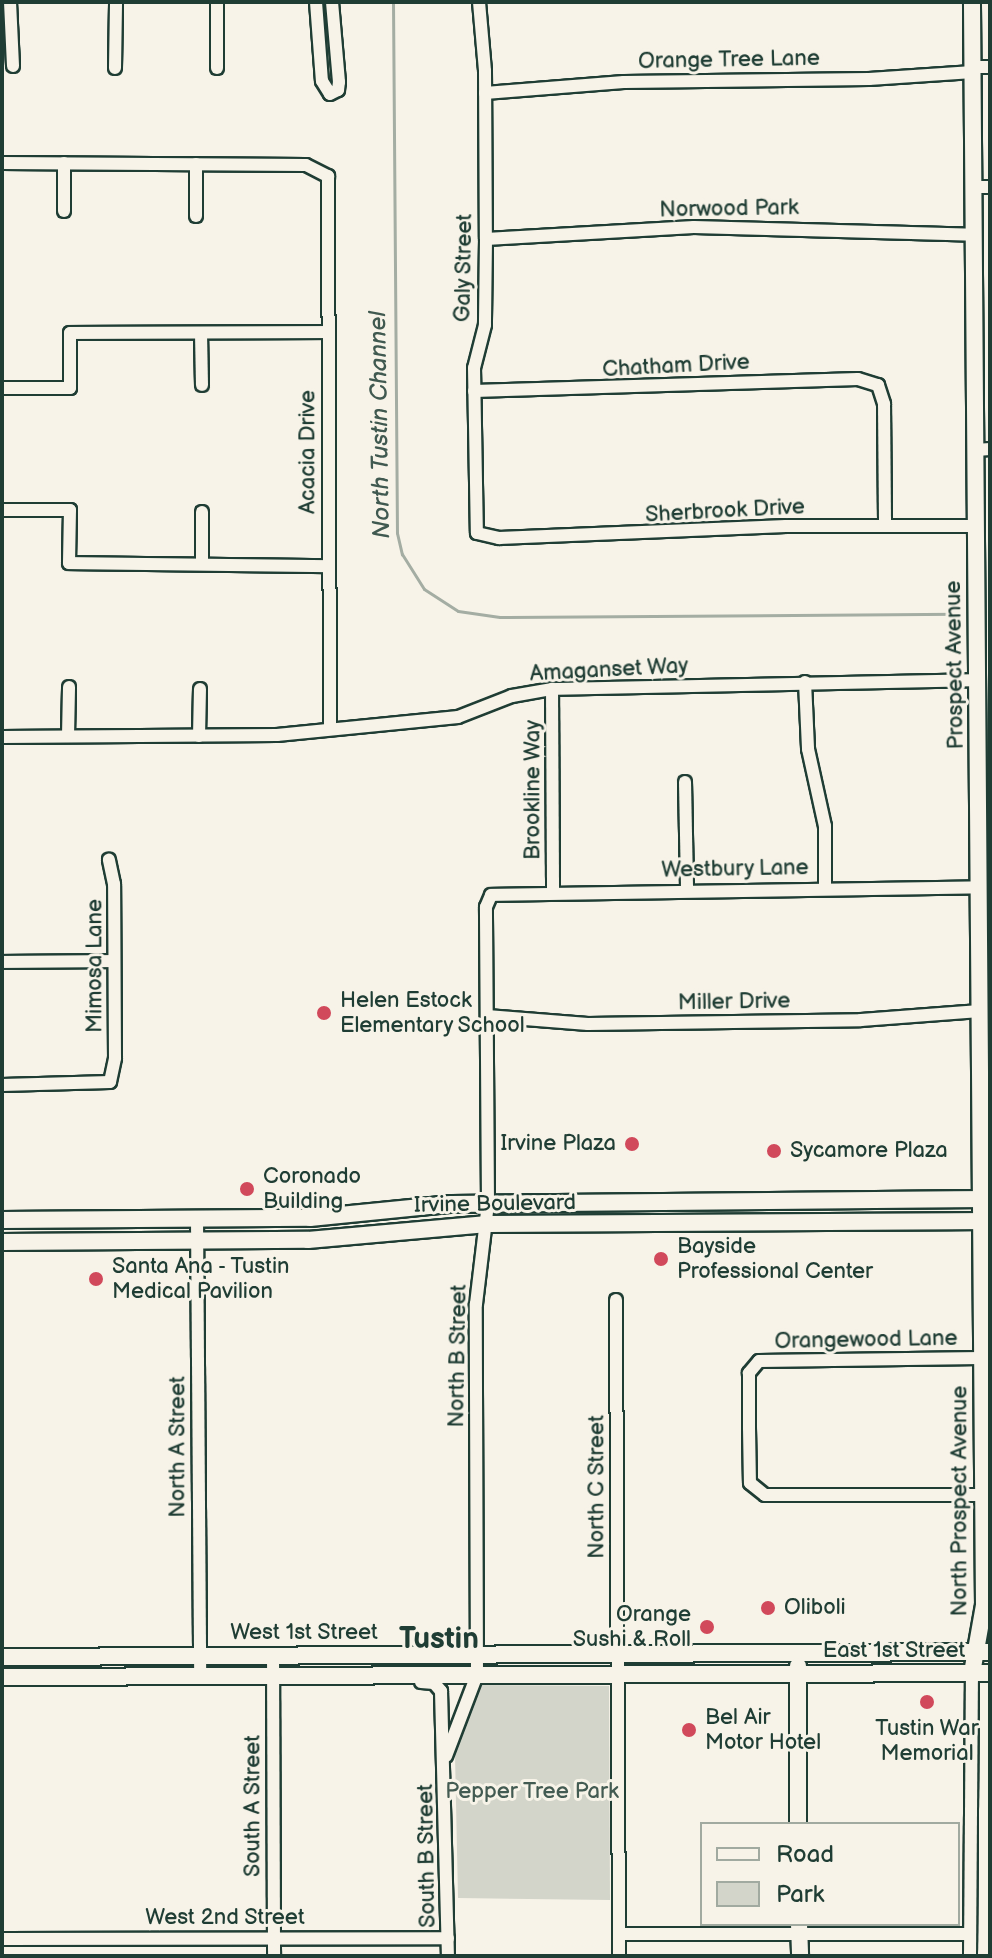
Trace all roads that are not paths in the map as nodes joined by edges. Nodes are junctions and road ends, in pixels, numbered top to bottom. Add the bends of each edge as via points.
1 (10, 2) edge
2 (116, 2) edge
3 (217, 2) edge
4 (316, 2) edge
5 (332, 2) edge
6 (479, 2) edge
7 (972, 2) edge
8 (13, 66) dead end
9 (115, 68) dead end
10 (217, 68) dead end
11 (979, 69) edge
12 (485, 93) junction
13 (2, 163) edge
14 (64, 163) junction
15 (196, 164) junction
16 (982, 187) edge
17 (64, 211) dead end
18 (196, 216) dead end
19 (974, 235) junction
20 (486, 239) junction
21 (328, 332) junction
22 (201, 333) junction
23 (202, 385) dead end
24 (2, 388) edge
25 (474, 391) junction
26 (983, 450) edge
27 (2, 510) edge
28 (202, 512) dead end
29 (885, 526) junction
30 (976, 526) junction
31 (477, 533) joint
32 (202, 564) junction
33 (327, 566) junction
34 (978, 680) junction
35 (805, 682) junction
36 (69, 687) dead end
37 (200, 689) dead end
38 (552, 689) junction
39 (330, 728) junction
40 (984, 735) edge
41 (68, 736) junction
42 (199, 736) junction
43 (2, 737) edge
44 (685, 782) dead end
45 (109, 860) dead end
46 (979, 887) junction
47 (825, 888) junction
48 (687, 890) junction
49 (553, 891) junction
50 (491, 895) joint
51 (114, 961) junction
52 (2, 962) edge
53 (980, 1011) junction
54 (487, 1016) junction
55 (2, 1085) edge
56 (985, 1199) edge
57 (679, 1202) junction
58 (488, 1203) junction
59 (197, 1218) junction
60 (2, 1220) edge
61 (985, 1221) edge
62 (678, 1223) junction
63 (487, 1224) junction
64 (197, 1241) junction
65 (2, 1242) edge
66 (616, 1300) dead end
67 (985, 1328) edge
68 (981, 1358) junction
69 (986, 1459) edge
70 (982, 1495) junction
71 (984, 1652) edge
72 (798, 1653) junction
73 (477, 1654) junction
74 (618, 1654) junction
75 (273, 1655) junction
76 (199, 1656) junction
77 (2, 1657) edge
78 (972, 1673) junction
79 (990, 1673) edge
80 (798, 1674) junction
81 (380, 1675) junction
82 (477, 1675) junction
83 (619, 1675) junction
84 (200, 1676) junction
85 (273, 1676) junction
86 (2, 1677) edge
87 (446, 1756) junction
88 (798, 1822) edge
89 (800, 1929) edge
90 (619, 1934) junction
91 (970, 1934) junction
92 (274, 1938) junction
93 (448, 1938) junction
94 (2, 1939) edge
95 (274, 1956) edge
96 (448, 1956) edge
97 (619, 1956) edge
98 (800, 1956) edge
99 (970, 1956) edge

1 - 8 street
2 - 9 street
3 - 10 street
4 - 5 street via 322,81 330,94 339,82
6 - 12 street, Galy Street
7 - 11 main road, Prospect Avenue
11 - 12 street, Orange Tree Lane via 624,82
11 - 16 main road, Prospect Avenue
12 - 20 street, Galy Street
13 - 14 street
14 - 15 street
14 - 17 street
15 - 18 street
15 - 21 street, Acacia Drive via 306,165 328,176
16 - 19 main road, Prospect Avenue
19 - 20 street, Norwood Park via 694,227
19 - 26 main road, Prospect Avenue
20 - 25 street, Galy Street via 485,325
21 - 22 street
21 - 33 street, Acacia Drive
22 - 23 street
22 - 24 street via 70,333 70,388
25 - 29 street, Chatham Drive via 858,379 878,385 884,404
25 - 31 street, Galy Street
26 - 30 main road, Prospect Avenue
27 - 32 street via 70,510 69,563
28 - 32 street
29 - 30 street, Sherbrook Drive
29 - 31 street, Sherbrook Drive via 514,538
30 - 34 main road, Prospect Avenue
32 - 33 street
33 - 39 street, Acacia Drive
34 - 35 street, Amaganset Way
34 - 40 main road, Prospect Avenue
35 - 38 street, Amaganset Way
35 - 47 street via 808,749 825,826
36 - 41 street
37 - 42 street
38 - 39 street, Amaganset Way via 512,696 458,717
38 - 49 street, Brookline Way
39 - 42 street, Amaganset Way
40 - 46 main road, Prospect Avenue
41 - 42 street, Amaganset Way
41 - 43 street, Amaganset Way
44 - 48 street
45 - 51 street, Mimosa Lane
46 - 47 street, Westbury Lane
46 - 53 main road, Prospect Avenue
47 - 48 street, Westbury Lane
48 - 49 street, Westbury Lane
49 - 50 street, Westbury Lane
50 - 54 street, North B Street via 486,907
51 - 52 street
51 - 55 street, Mimosa Lane via 114,1071 103,1084
53 - 54 street, Miller Drive via 861,1020 588,1024
53 - 56 main road, Prospect Avenue
54 - 58 street, North B Street
56 - 57 main road, Irvine Boulevard
56 - 61 main road, Prospect Avenue
57 - 58 main road, Irvine Boulevard
57 - 62 main road
58 - 59 main road, Irvine Boulevard via 310,1218
58 - 63 street, North B Street
59 - 60 main road, Irvine Boulevard
59 - 64 street, North A Street
61 - 62 main road, Irvine Boulevard
61 - 67 main road, Prospect Avenue
62 - 63 main road, Irvine Boulevard
63 - 64 main road, Irvine Boulevard via 308,1240
63 - 73 street, North B Street via 476,1304
64 - 65 main road, Irvine Boulevard
64 - 76 street, North A Street
66 - 74 street, North C Street
67 - 68 main road, North Prospect Avenue
68 - 69 main road, North Prospect Avenue
68 - 70 street, Orangewood Lane via 752,1365 749,1428 750,1483 765,1495
69 - 70 main road, North Prospect Avenue
70 - 71 main road, North Prospect Avenue
71 - 72 main road, East 1st Street
71 - 78 main road, North Prospect Avenue
72 - 74 main road, West 1st Street
72 - 80 main road
73 - 74 main road, West 1st Street
73 - 75 main road, West 1st Street
73 - 82 street, North B Street
74 - 83 street, North C Street
75 - 76 main road, West 1st Street
75 - 85 street, South A Street
76 - 77 main road, West 1st Street
76 - 84 street, North A Street
78 - 79 main road, East 1st Street
78 - 80 main road, East 1st Street
78 - 91 street
80 - 83 main road, West 1st Street
80 - 88 main road
81 - 82 main road, West 1st Street
81 - 85 main road, West 1st Street
81 - 87 street, South B Street via 390,1681 434,1683 441,1691
82 - 83 main road, West 1st Street
82 - 87 street, South B Street
83 - 90 street, North C Street
84 - 85 main road, West 1st Street
84 - 86 main road, West 1st Street
85 - 92 street, South A Street
87 - 93 street, South B Street
89 - 90 street
89 - 91 street
89 - 98 main road
90 - 97 street, North C Street
91 - 99 street
92 - 93 street, West 2nd Street
92 - 94 street, West 2nd Street
92 - 95 street, South A Street
93 - 96 street, South B Street

